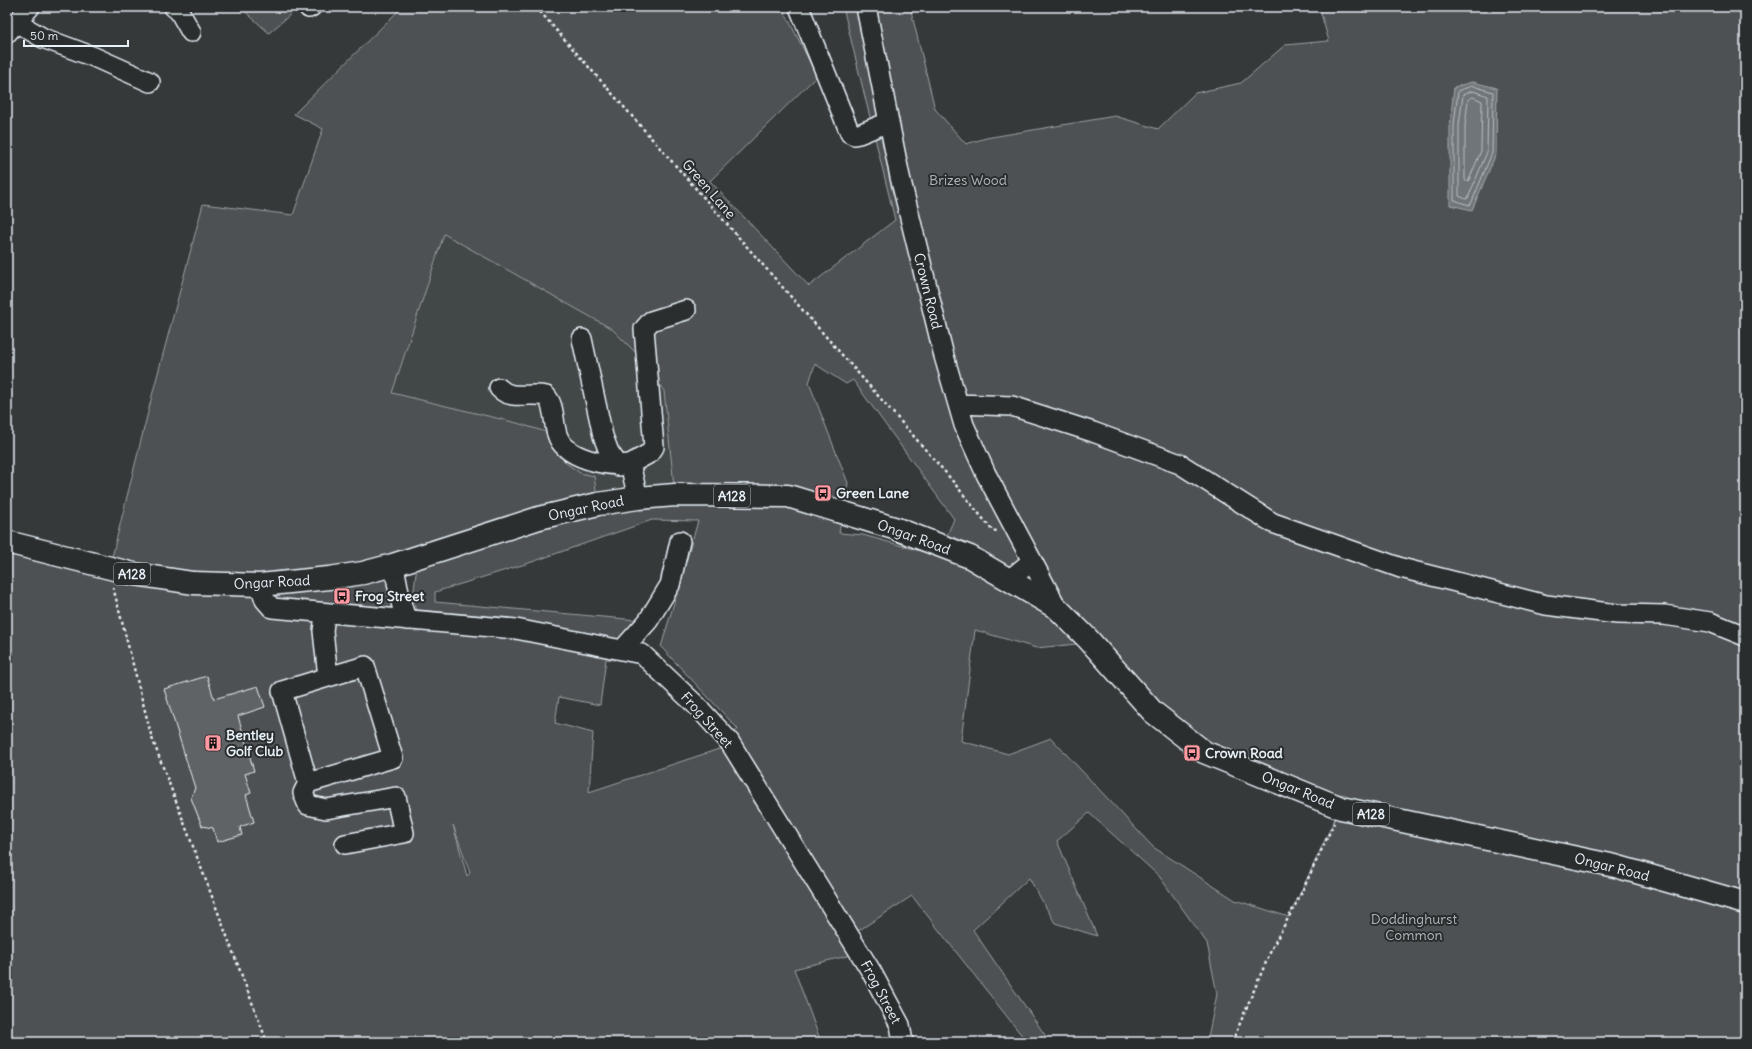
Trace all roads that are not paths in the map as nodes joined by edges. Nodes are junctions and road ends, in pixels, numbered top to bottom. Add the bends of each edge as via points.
1 (30, 7) edge
2 (174, 7) edge
3 (799, 7) edge
4 (866, 7) edge
5 (12, 28) edge
6 (191, 32) dead end
7 (150, 82) dead end
8 (889, 122) junction
9 (686, 310) dead end
10 (582, 339) dead end
11 (499, 388) dead end
12 (958, 404) junction
13 (624, 465) junction
14 (638, 498) junction
15 (680, 541) dead end
16 (7, 542) edge
17 (1032, 560) junction
18 (394, 565) junction
19 (1009, 580) junction
20 (260, 585) junction
21 (1057, 608) junction
22 (325, 614) junction
23 (407, 620) junction
24 (1745, 636) edge
25 (622, 650) junction
26 (328, 678) junction
27 (308, 783) junction
28 (345, 844) dead end
29 (1745, 903) edge
30 (903, 1042) edge

1 - 5 street
2 - 6 street
3 - 8 street via 850,133 859,134
4 - 8 street, Crown Road
5 - 7 street via 94,57
8 - 12 street, Crown Road via 902,185
9 - 13 street via 651,321 644,329 654,447 650,453
10 - 13 street via 603,436 609,452
11 - 13 street via 511,396 546,396 551,403 557,434 564,447 575,455
12 - 17 street, Crown Road via 964,425 986,474
12 - 24 street via 1012,406 1180,464 1273,523 1401,568 1546,605 1617,614 1664,615 1710,622
13 - 14 street
14 - 18 main road, Ongar Road / A128 via 598,504 539,518
14 - 19 main road, Ongar Road / A128 via 675,495 788,496 897,529 970,556
15 - 25 street via 670,585 648,621
16 - 20 main road, Ongar Road / A128 via 109,569 193,583
17 - 19 street
17 - 21 street, Crown Road
18 - 20 main road, Ongar Road / A128 via 329,578
18 - 23 street via 402,611
19 - 21 main road, Ongar Road / A128
20 - 22 street, Frog Street via 265,600 272,608
21 - 29 main road, Ongar Road / A128 via 1153,712 1204,752 1340,808 1616,866
22 - 23 street, Frog Street
22 - 26 street via 323,631
23 - 25 street, Frog Street via 516,629
25 - 30 street, Frog Street via 642,654 697,706 729,741 871,970 900,1026
26 - 27 street via 282,691
26 - 27 street via 365,666 393,758
27 - 28 street via 303,793 308,805 326,809 396,797 404,833

